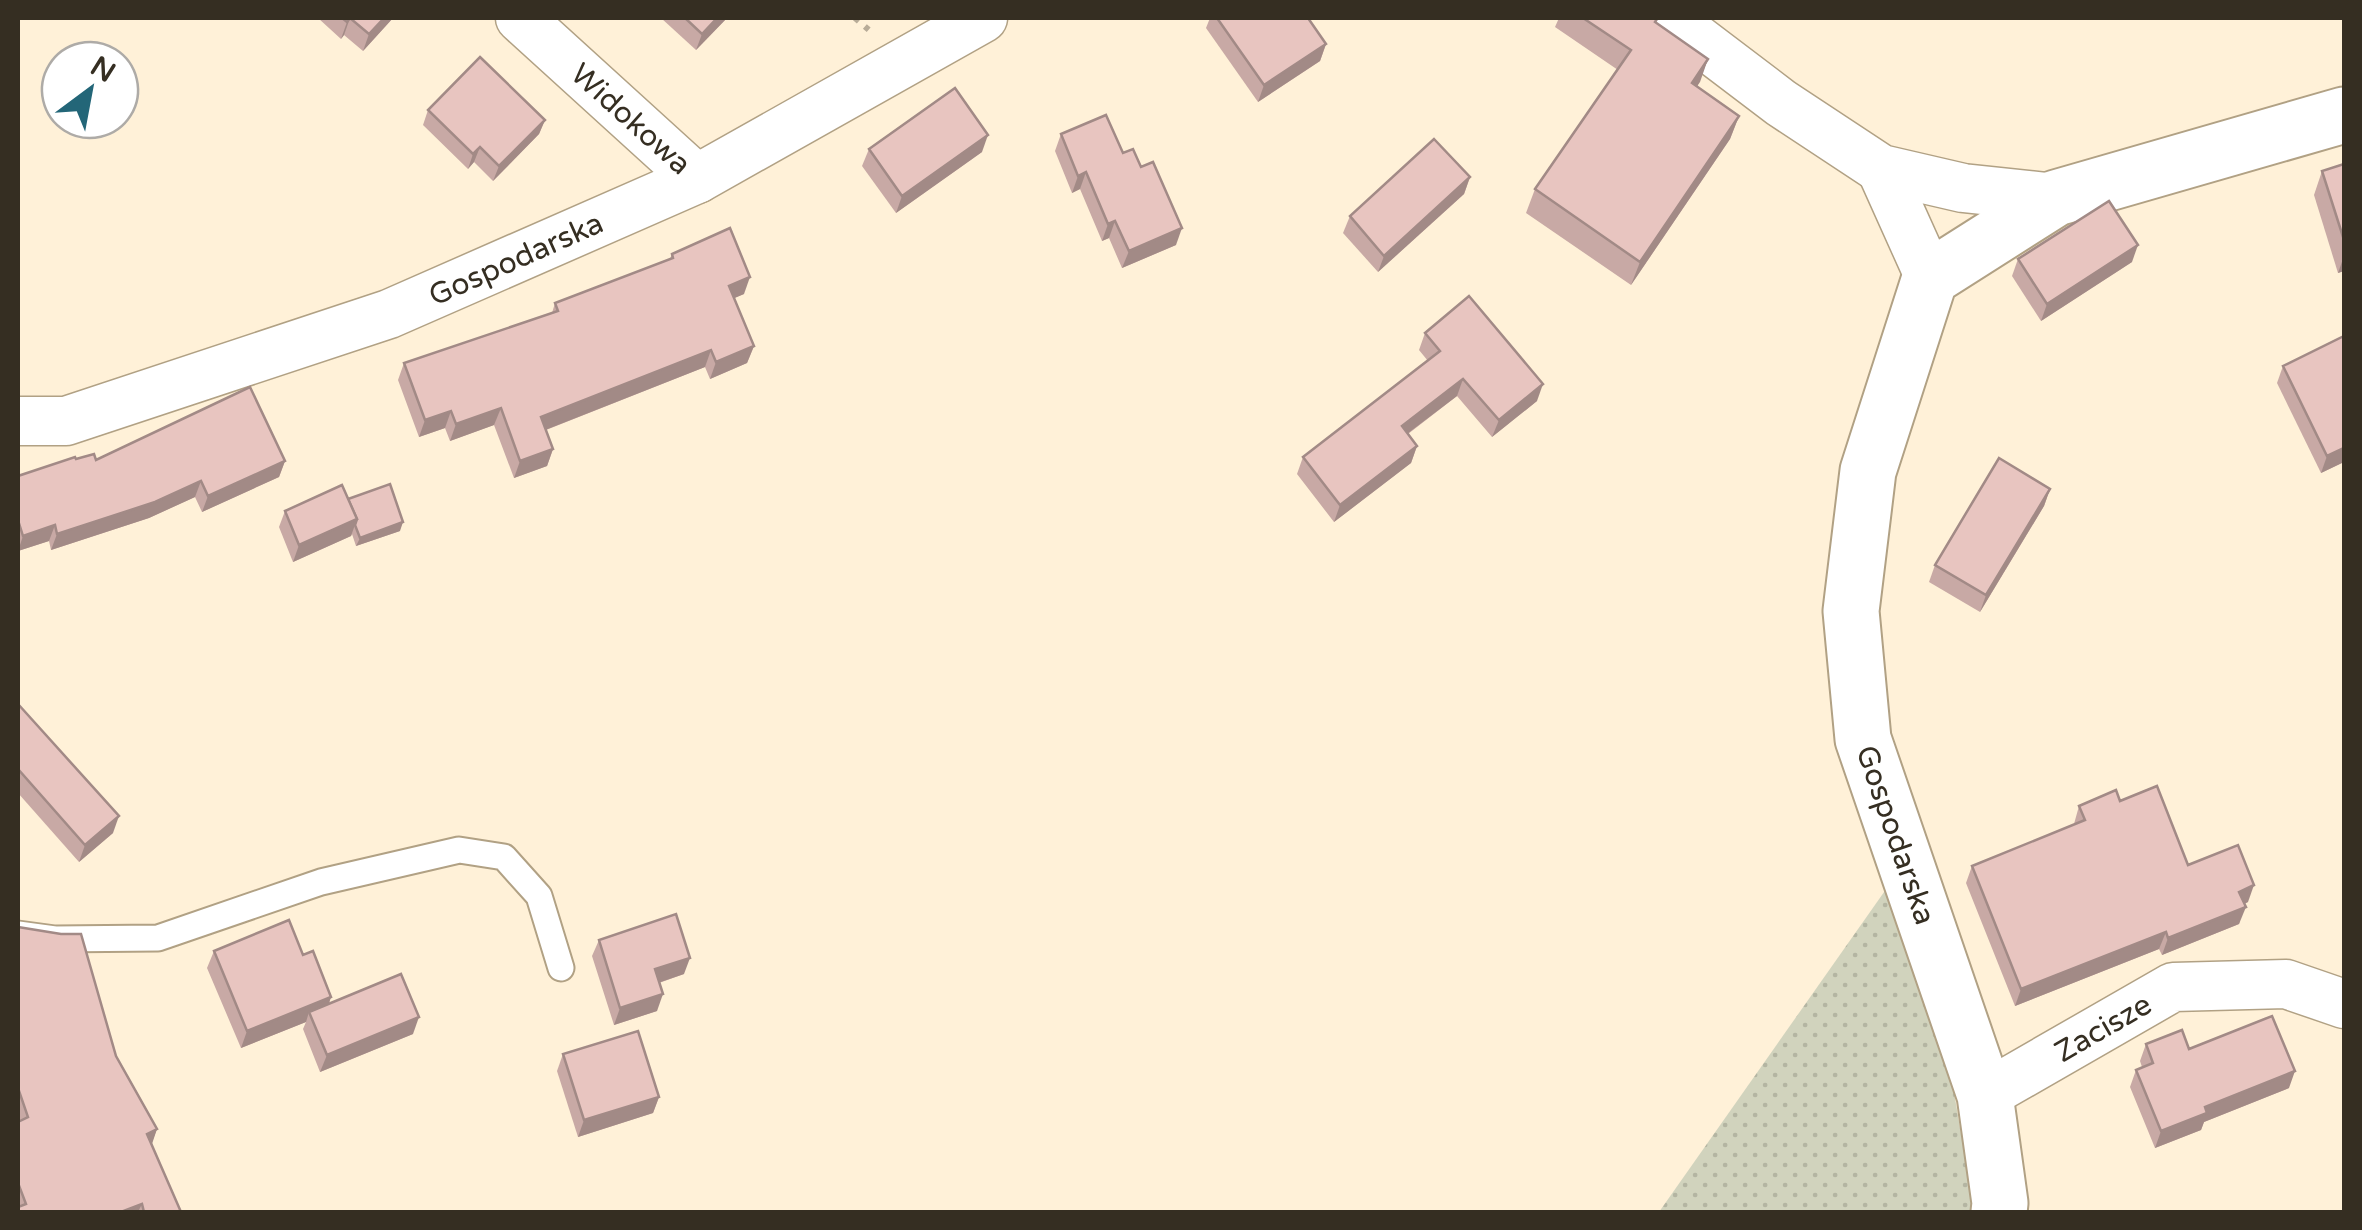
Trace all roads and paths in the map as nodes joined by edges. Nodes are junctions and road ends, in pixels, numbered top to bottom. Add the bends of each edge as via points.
1 (520, 18) edge
2 (983, 18) edge
3 (1669, 18) edge
4 (2344, 115) edge
5 (1880, 169) junction
6 (697, 179) junction
7 (2056, 198) junction
8 (1930, 278) junction
9 (18, 421) edge
10 (18, 934) edge
11 (561, 968) dead end
12 (2344, 1004) edge
13 (1985, 1095) junction
14 (1999, 1212) edge

1 - 6 street, Widokowa
2 - 6 street, Gospodarska
3 - 5 street
4 - 7 street
5 - 7 street via 1963,188
5 - 8 street
6 - 9 street, Gospodarska via 389,314 66,421
7 - 8 street
8 - 13 street, Gospodarska via 1868,470 1851,610 1862,739
10 - 11 lane via 158,938 321,882 459,850 504,858 538,896
12 - 13 street, Zacisze via 2286,984 2173,988
13 - 14 street, Gospodarska

